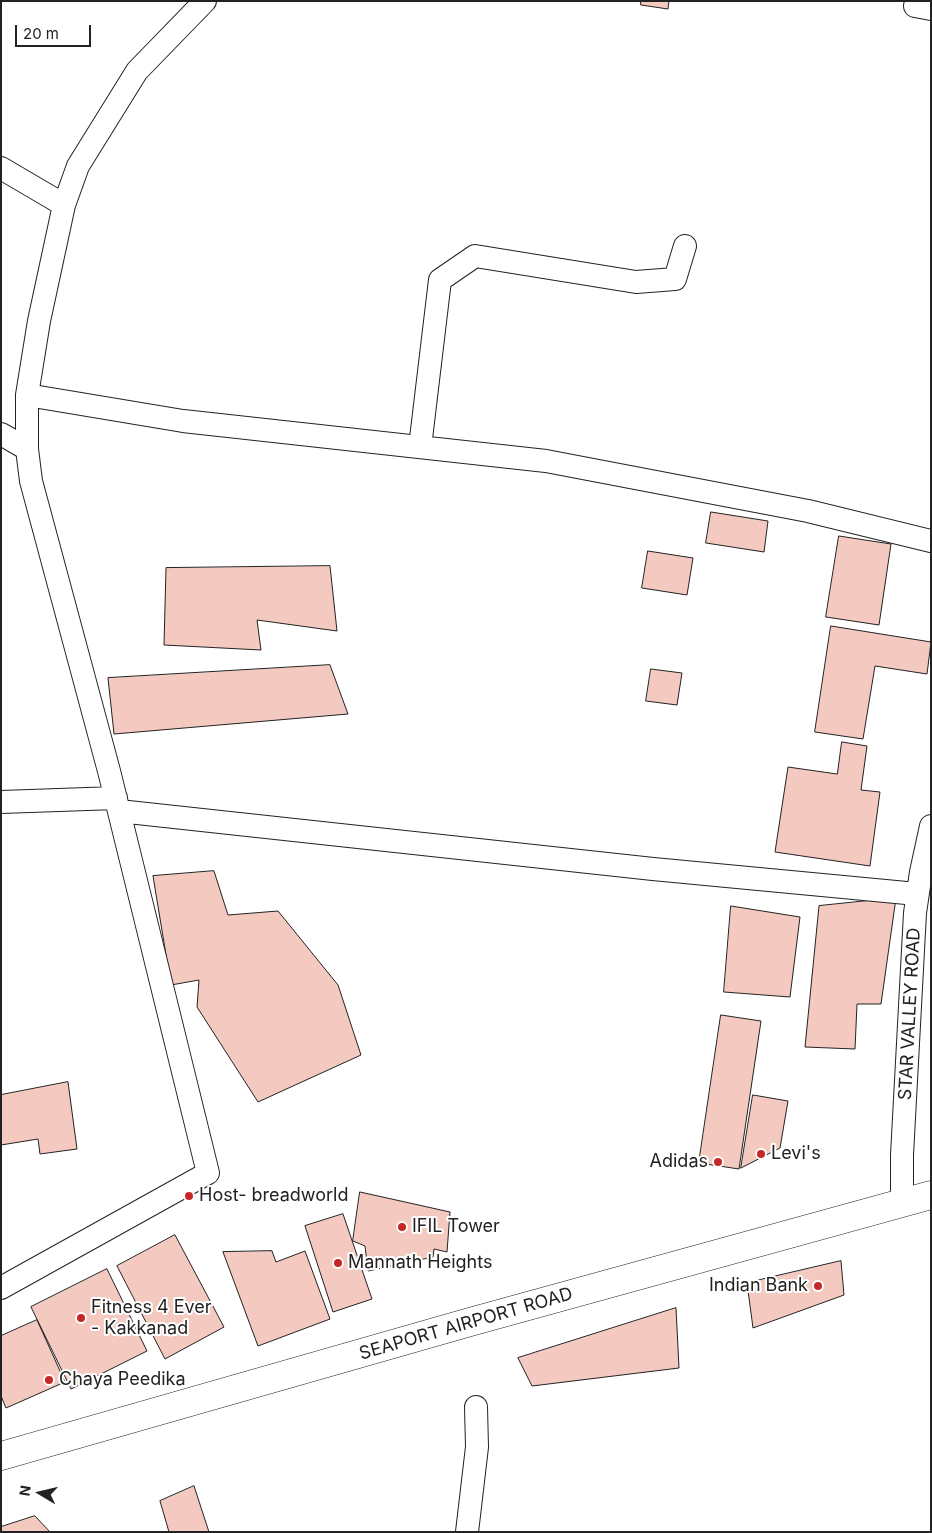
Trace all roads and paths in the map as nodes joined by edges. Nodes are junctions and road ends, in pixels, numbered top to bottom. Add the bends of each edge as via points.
1 (205, 1) edge
2 (1, 168) edge
3 (64, 205) junction
4 (685, 246) dead end
5 (27, 395) junction
6 (1, 434) edge
7 (420, 447) junction
8 (27, 449) junction
9 (931, 540) edge
10 (1, 802) edge
11 (118, 805) junction
12 (931, 826) edge
13 (917, 894) junction
14 (931, 1195) edge
15 (902, 1203) junction
16 (1, 1288) edge
17 (476, 1407) dead end
18 (1, 1456) edge
19 (467, 1532) edge

1 - 3 street via 137,71 78,166
2 - 3 street
3 - 5 street via 38,321
4 - 7 street via 675,279 636,282 475,256 440,280
5 - 7 street via 183,422
5 - 8 street
6 - 8 street
7 - 9 street via 546,461 808,511
8 - 11 street via 31,481
10 - 11 street
11 - 13 street via 653,870
11 - 16 street via 208,1173
12 - 13 street, STAR VALLEY ROAD
13 - 15 street, STAR VALLEY ROAD
14 - 15 main road, SEAPORT AIRPORT ROAD
15 - 18 main road, SEAPORT AIRPORT ROAD
17 - 19 street via 477,1448

